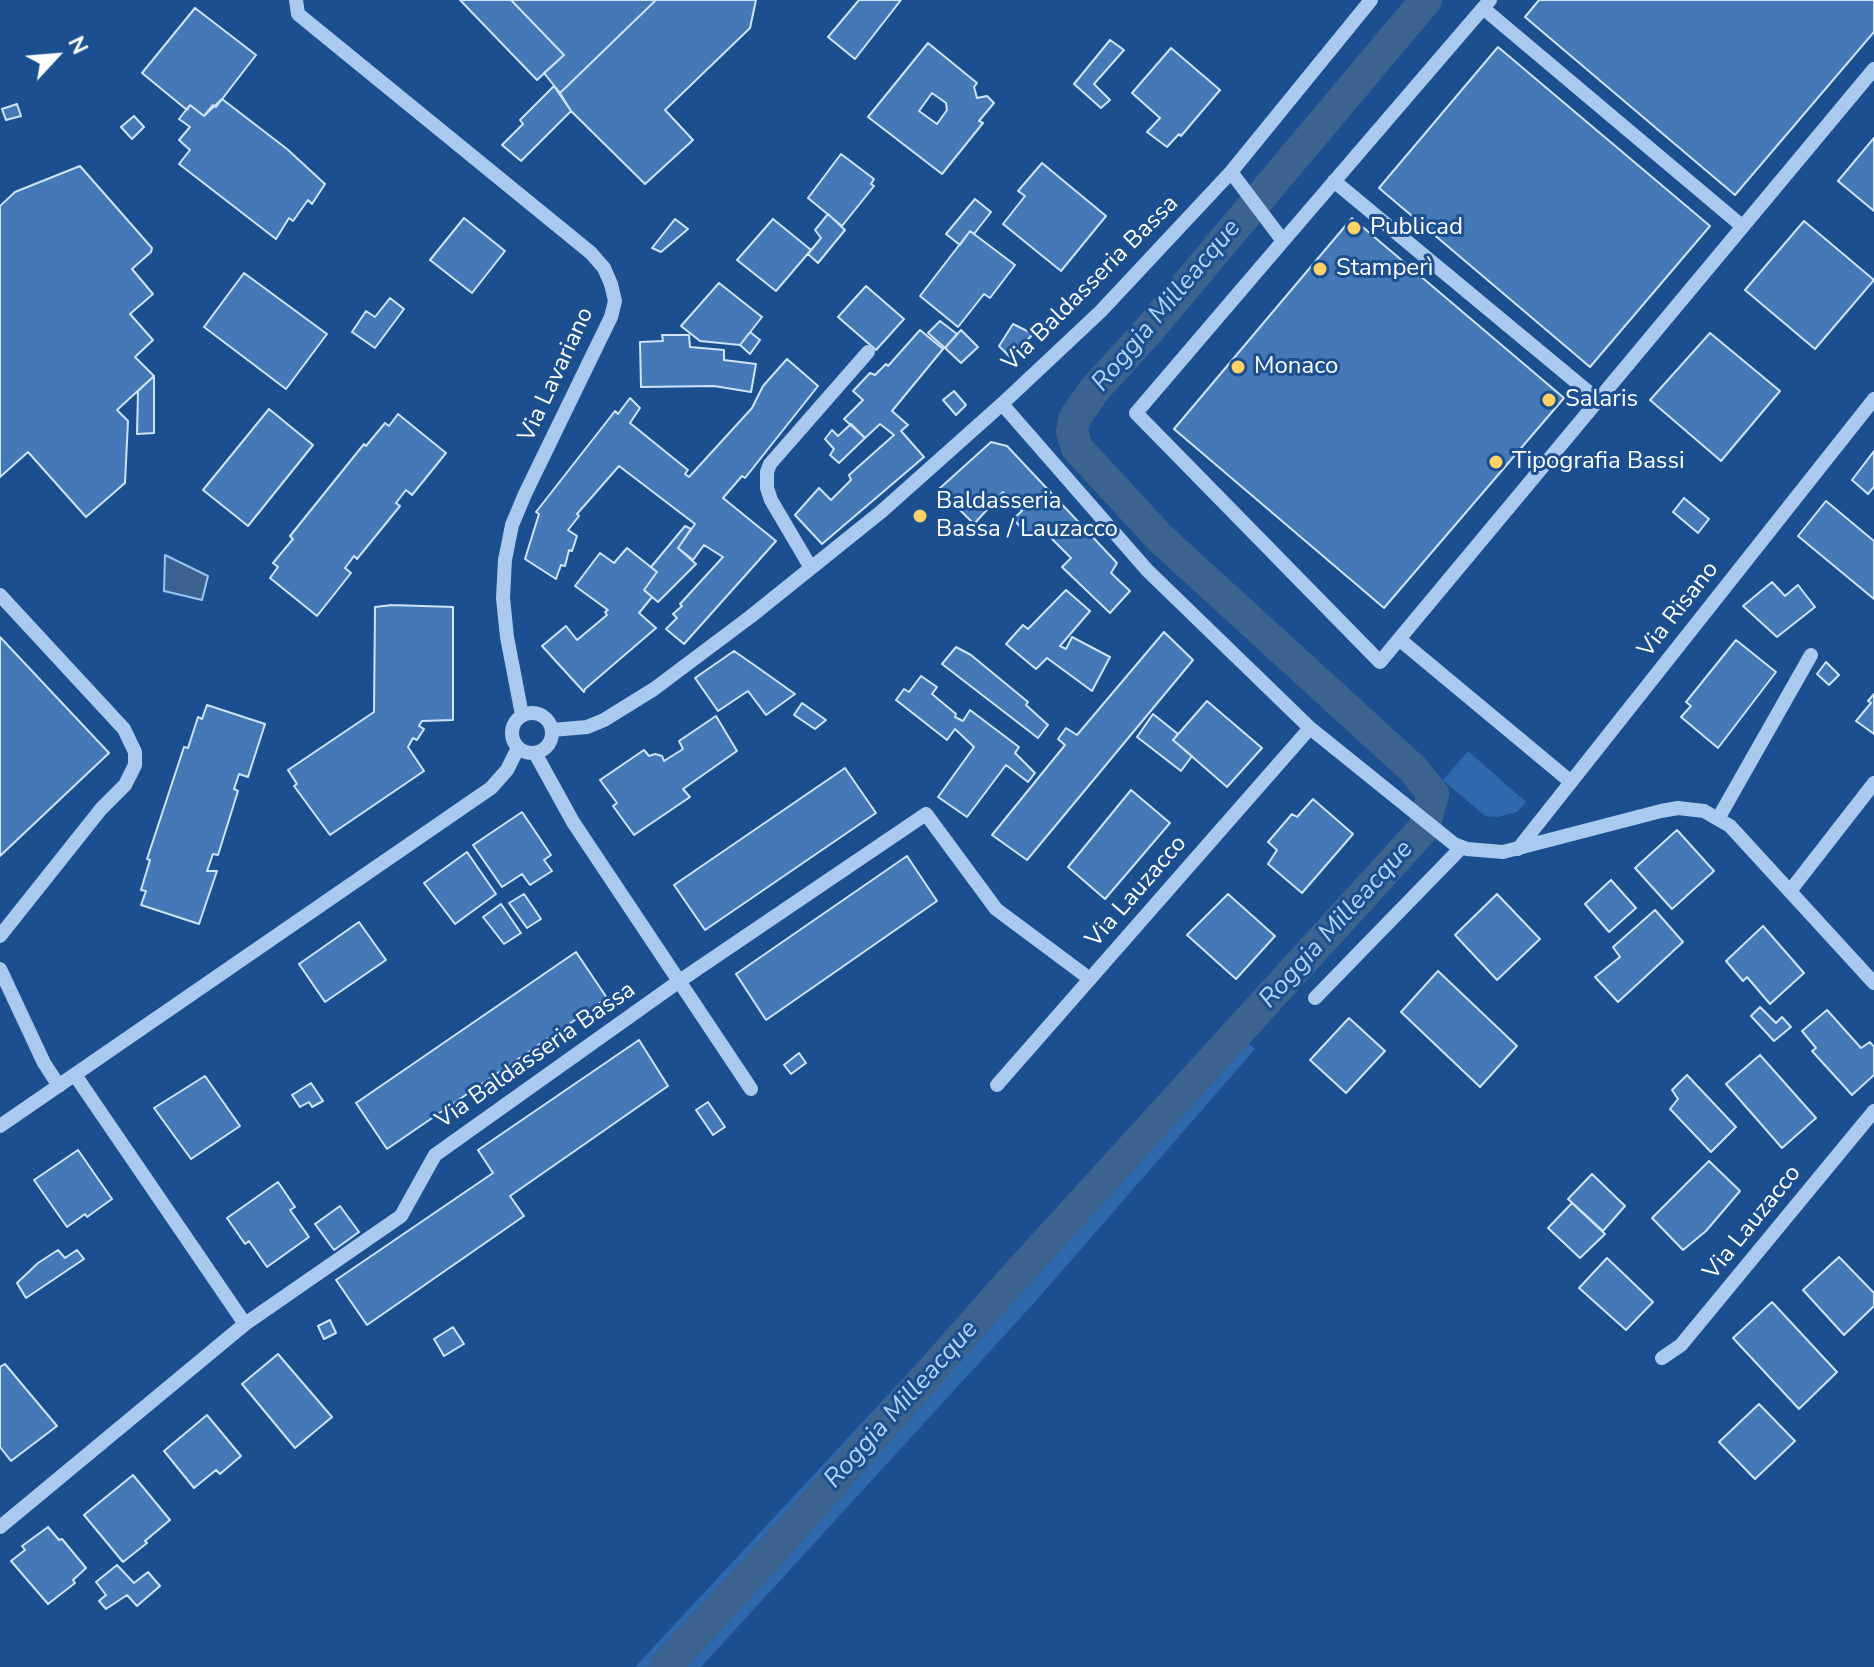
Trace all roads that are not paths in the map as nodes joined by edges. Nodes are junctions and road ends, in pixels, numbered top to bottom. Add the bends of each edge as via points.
1 (296, 0) edge
2 (1371, 0) edge
3 (1486, 4) edge
4 (1874, 69) edge
5 (1231, 172) junction
6 (1334, 181) junction
7 (1742, 226) junction
8 (1283, 241) junction
9 (868, 352) dead end
10 (1874, 399) edge
11 (1598, 400) junction
12 (1002, 404) junction
13 (811, 568) junction
14 (0, 595) edge
15 (1399, 639) junction
16 (1811, 655) dead end
17 (522, 715) junction
18 (1310, 728) junction
19 (552, 730) junction
20 (518, 748) junction
21 (535, 753) junction
22 (1571, 782) junction
23 (1874, 783) edge
24 (1719, 817) junction
25 (1461, 848) junction
26 (1518, 849) junction
27 (1790, 891) junction
28 (0, 936) edge
29 (0, 969) edge
30 (1090, 979) junction
31 (678, 982) junction
32 (1874, 983) edge
33 (1315, 998) dead end
34 (75, 1075) junction
35 (997, 1085) dead end
36 (59, 1086) junction
37 (751, 1089) dead end
38 (1874, 1111) edge
39 (0, 1126) edge
40 (245, 1324) junction
41 (1662, 1358) dead end
42 (0, 1527) edge

1 - 17 street, Via Lavariano via 298,14 591,253 611,284 611,317 512,525 503,598
2 - 5 street, Via Baldasseria Bassa
3 - 6 street
3 - 7 street
4 - 7 street
5 - 8 street
5 - 12 street, Via Baldasseria Bassa via 1101,311
6 - 8 street
6 - 11 street
7 - 11 street
8 - 15 street via 1136,413 1380,662
9 - 13 street via 767,472 771,500
10 - 22 street, Via Risano
11 - 15 street
12 - 13 street, Via Baldasseria Bassa
12 - 18 street via 1147,570
13 - 19 street, Via Baldasseria Bassa via 666,680 604,720
14 - 28 street via 124,729 135,752 125,785
15 - 22 street
16 - 24 street
17 - 19 street via 540,714
17 - 20 street via 511,734
18 - 25 street
18 - 30 street, Via Lauzacco
19 - 21 street via 549,745
20 - 21 street
20 - 34 street via 491,788
21 - 31 street
22 - 26 street, Via Risano
23 - 27 street
24 - 26 street via 1678,808
24 - 27 street
25 - 26 street
25 - 33 street
27 - 32 street
29 - 36 street
30 - 31 street, Via Baldasseria Bassa via 996,909 926,814
30 - 35 street, Via Lauzacco
31 - 37 street
31 - 40 street, Via Baldasseria Bassa via 435,1155 401,1216
34 - 36 street
34 - 40 street
36 - 39 street
38 - 41 street, Via Lauzacco via 1681,1345
40 - 42 street, Via Baldasseria Bassa

